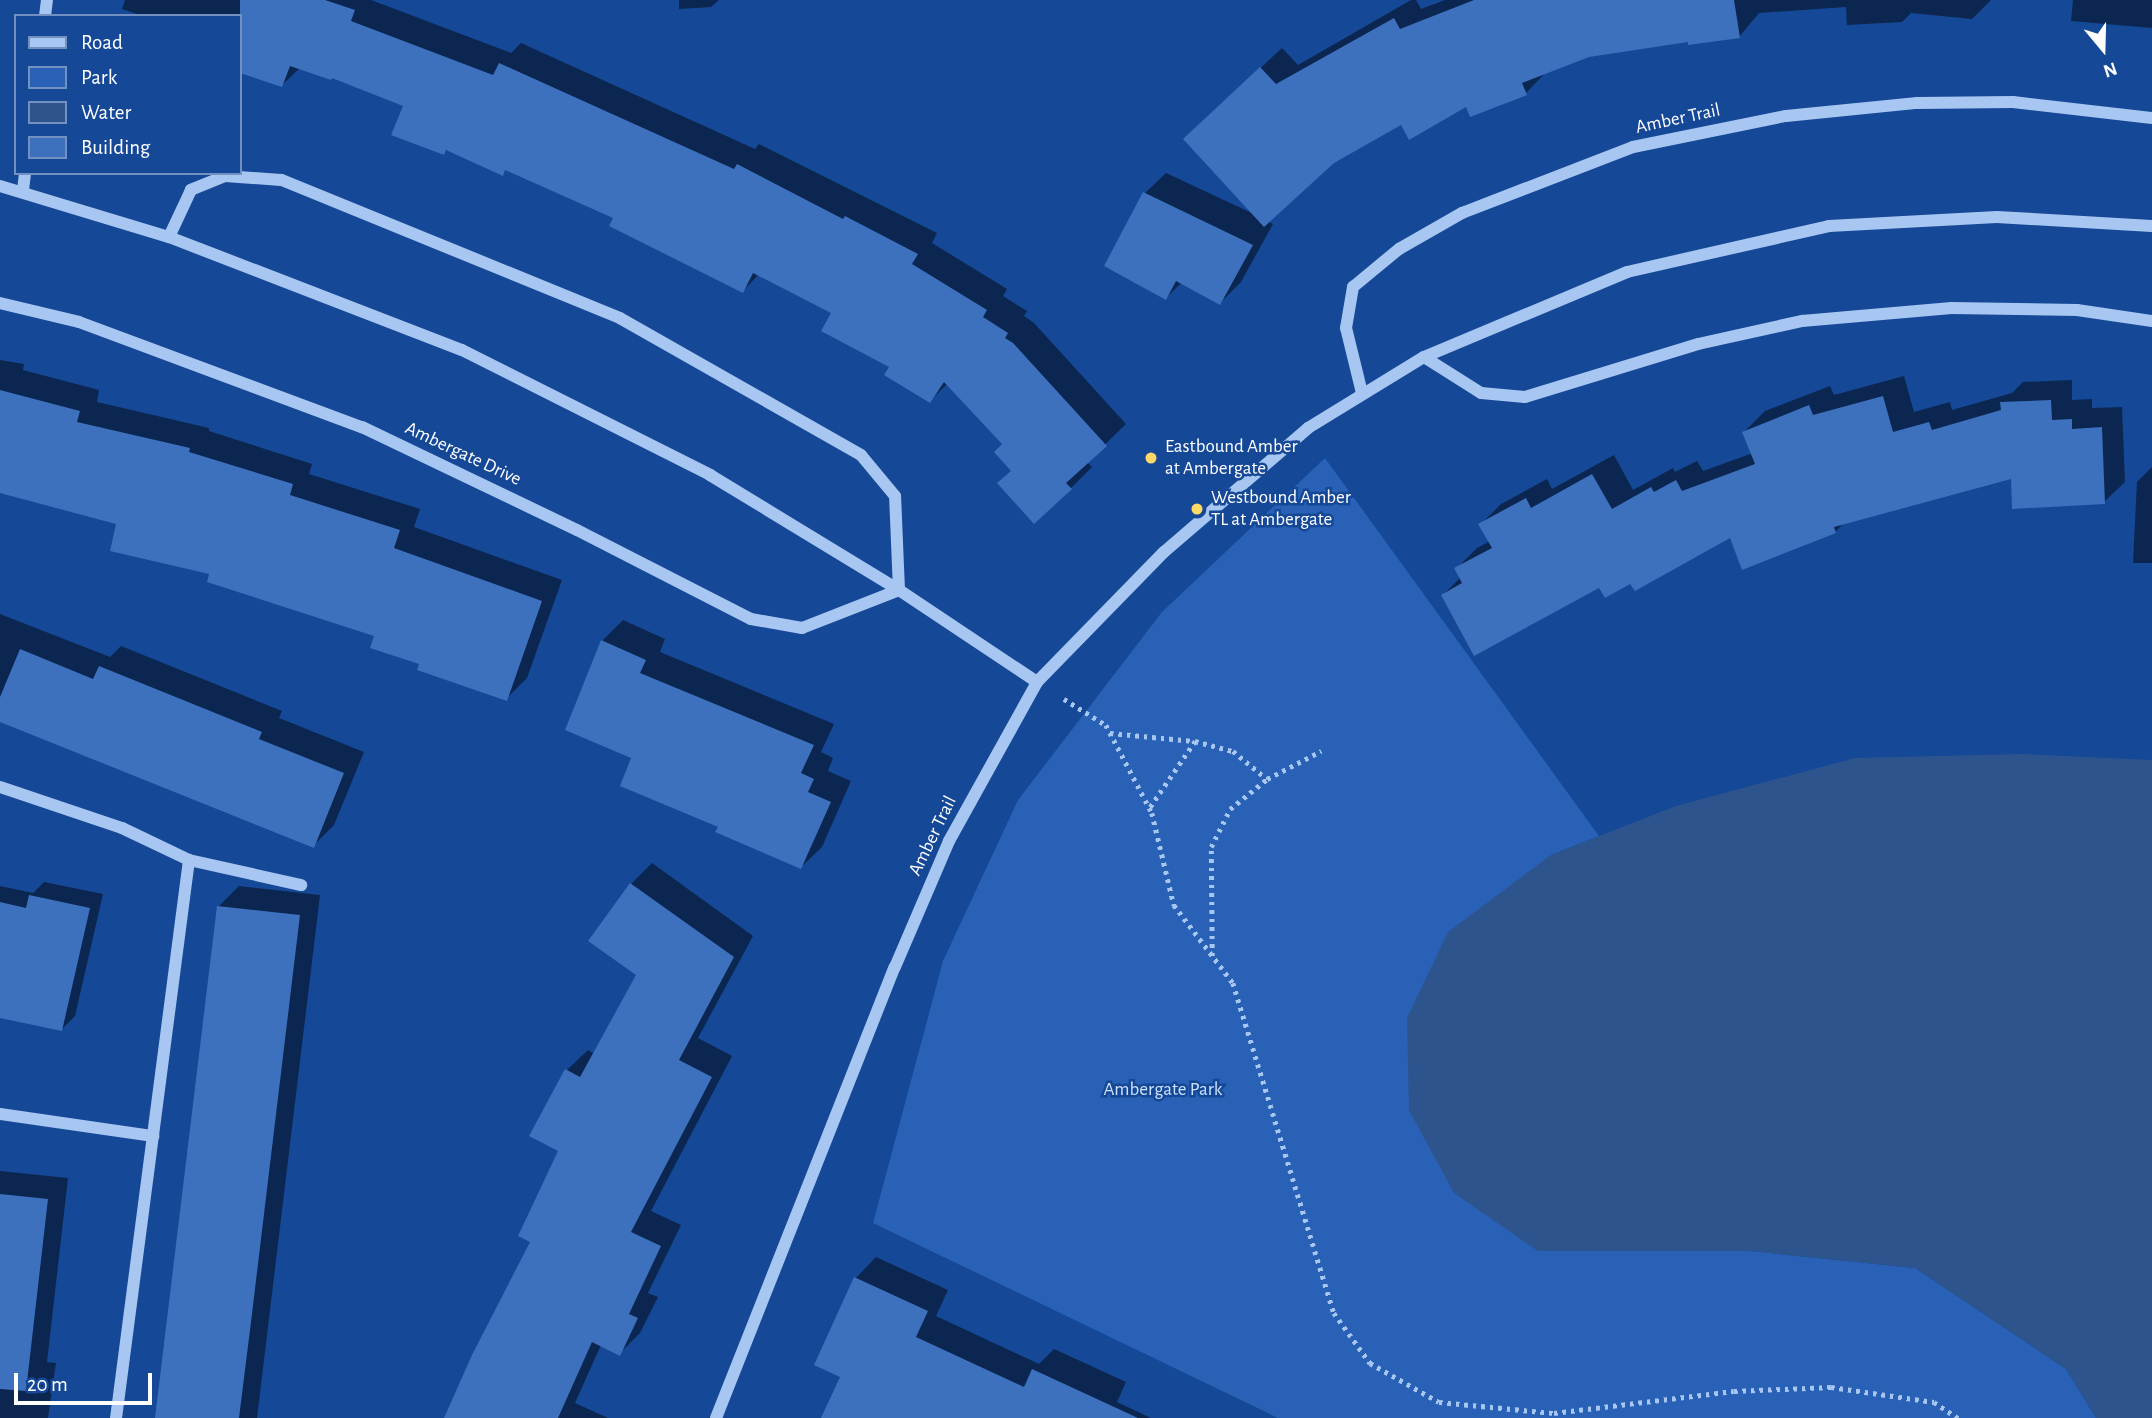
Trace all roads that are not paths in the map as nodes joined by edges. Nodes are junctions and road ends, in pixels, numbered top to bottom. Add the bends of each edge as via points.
1 (2152, 118) edge
2 (25, 175) edge
3 (0, 186) edge
4 (23, 190) junction
5 (2152, 226) edge
6 (169, 237) junction
7 (0, 303) edge
8 (2152, 321) edge
9 (1423, 357) junction
10 (1362, 393) junction
11 (899, 590) junction
12 (1037, 682) junction
13 (0, 787) edge
14 (189, 860) junction
15 (301, 886) dead end
16 (0, 1114) edge
17 (153, 1136) junction
18 (116, 1418) edge
19 (716, 1418) edge

1 - 10 street, Amber Trail via 2013,102 1917,103 1786,116 1633,147 1461,213 1398,249 1353,287 1346,328
2 - 4 street
3 - 4 street
4 - 6 street
5 - 9 street, Amber Trail via 1997,217 1829,226 1627,272
6 - 11 street via 462,351 710,475
6 - 11 street via 191,190 225,176 281,180 620,318 861,455 895,496
7 - 11 street, Ambergate Drive via 79,321 362,427 751,619 802,628
8 - 9 street via 2077,310 1951,309 1802,321 1698,344 1525,397 1481,393
9 - 10 street, Amber Trail
10 - 12 street, Amber Trail via 1308,428 1164,552
11 - 12 street
12 - 19 street, Amber Trail via 949,841
13 - 14 street via 122,828
14 - 15 street
14 - 17 street
16 - 17 street
17 - 18 street

